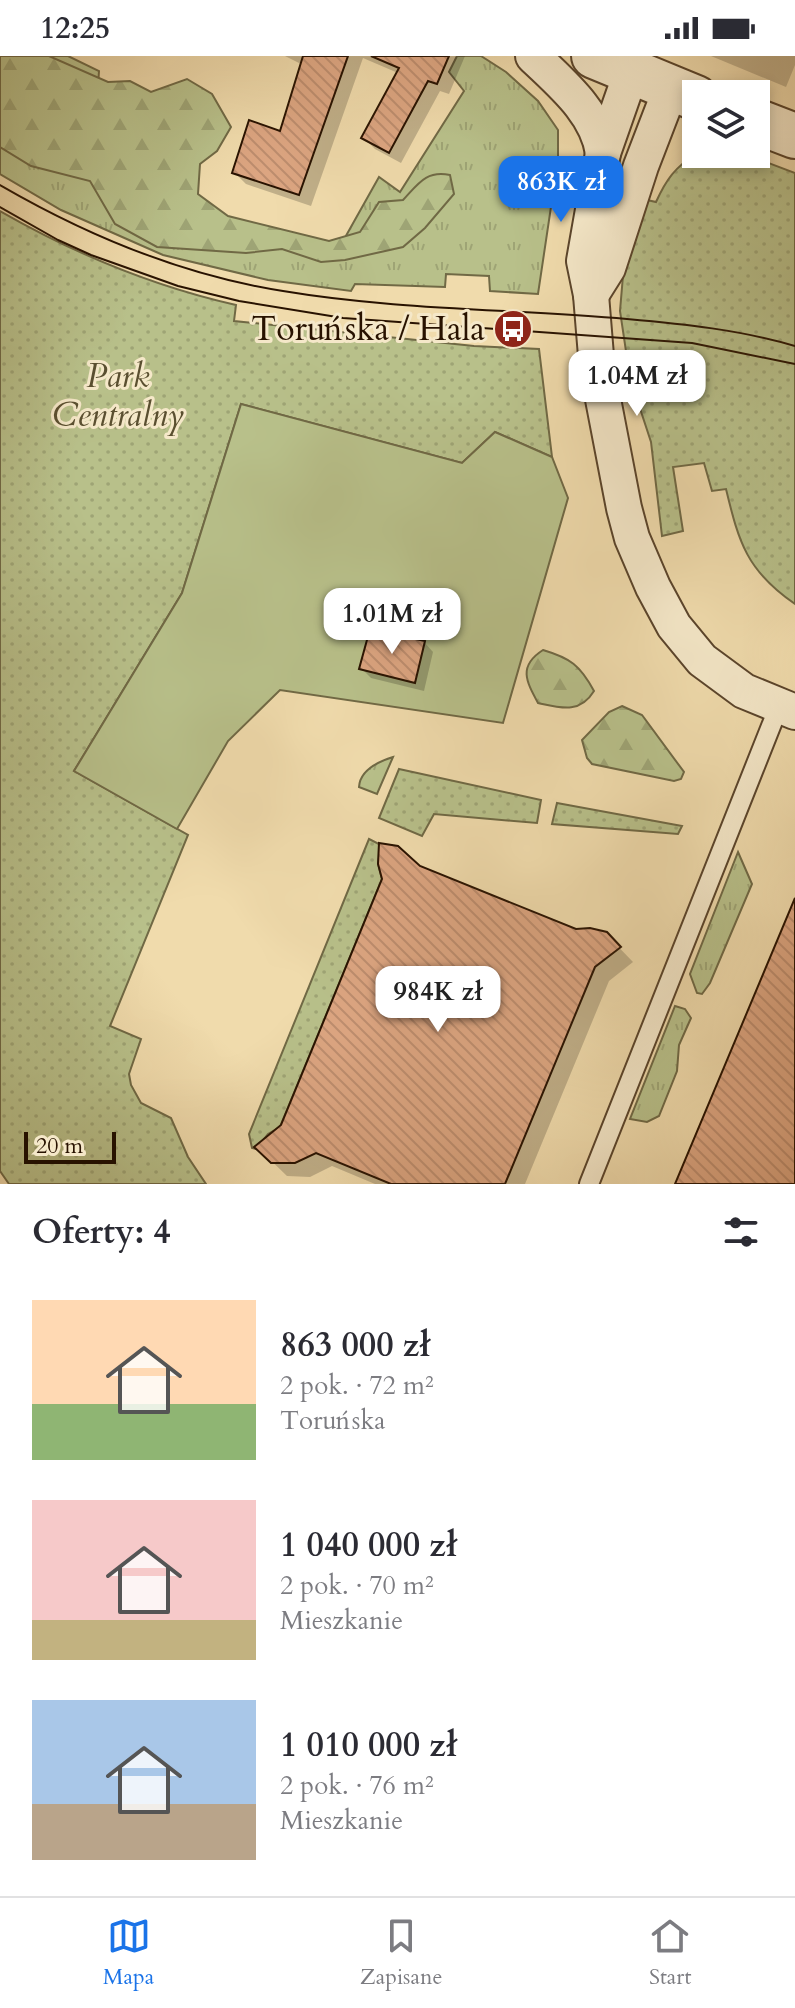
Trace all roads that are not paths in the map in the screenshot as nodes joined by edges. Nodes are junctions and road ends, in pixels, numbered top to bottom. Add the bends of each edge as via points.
1 (533, 56) edge
2 (612, 64) edge
3 (682, 92) edge
4 (682, 96) edge
5 (770, 126) edge
6 (795, 136) edge
7 (603, 153) junction
8 (591, 295) junction
9 (787, 709) edge
10 (589, 1184) edge

1 - 7 street via 592,118
2 - 3 street
2 - 7 street
4 - 8 street via 641,166 608,268
5 - 6 street
7 - 8 street via 584,261
8 - 9 street via 597,368 624,508 645,570 674,626 702,660 744,691
9 - 10 lane

